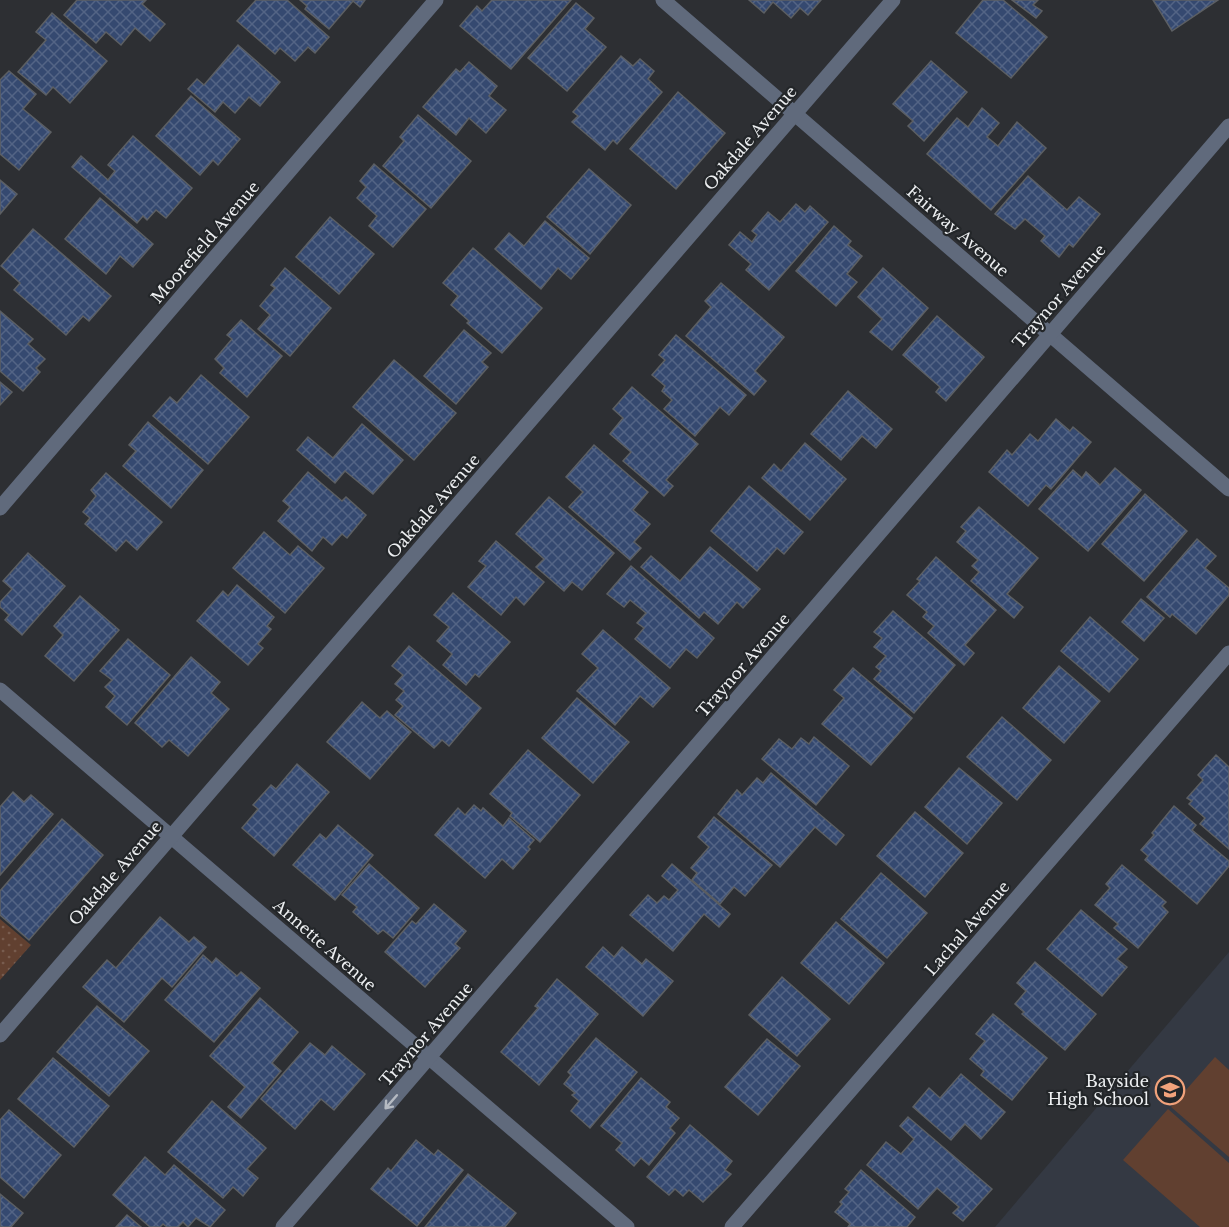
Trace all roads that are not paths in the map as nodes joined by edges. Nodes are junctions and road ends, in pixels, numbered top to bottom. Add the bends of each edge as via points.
1 (436, 0) edge
2 (663, 0) edge
3 (893, 0) edge
4 (795, 114) junction
5 (1229, 126) edge
6 (1050, 334) junction
7 (1229, 489) edge
8 (0, 508) edge
9 (1229, 652) edge
10 (0, 690) edge
11 (171, 837) junction
12 (0, 1035) edge
13 (429, 1058) junction
14 (283, 1227) edge
15 (627, 1227) edge
16 (732, 1227) edge

1 - 8 street, Moorefield Avenue
2 - 4 street, Fairway Avenue
3 - 4 street, Oakdale Avenue
4 - 6 street, Fairway Avenue
4 - 11 street, Oakdale Avenue
5 - 6 street, Traynor Avenue
6 - 7 street, Fairway Avenue
6 - 13 street, Traynor Avenue
9 - 16 street, Lachal Avenue
10 - 11 street, Annette Avenue
11 - 12 street, Oakdale Avenue
11 - 13 street, Annette Avenue
13 -> 14 street, Traynor Avenue
13 - 15 street, Annette Avenue

